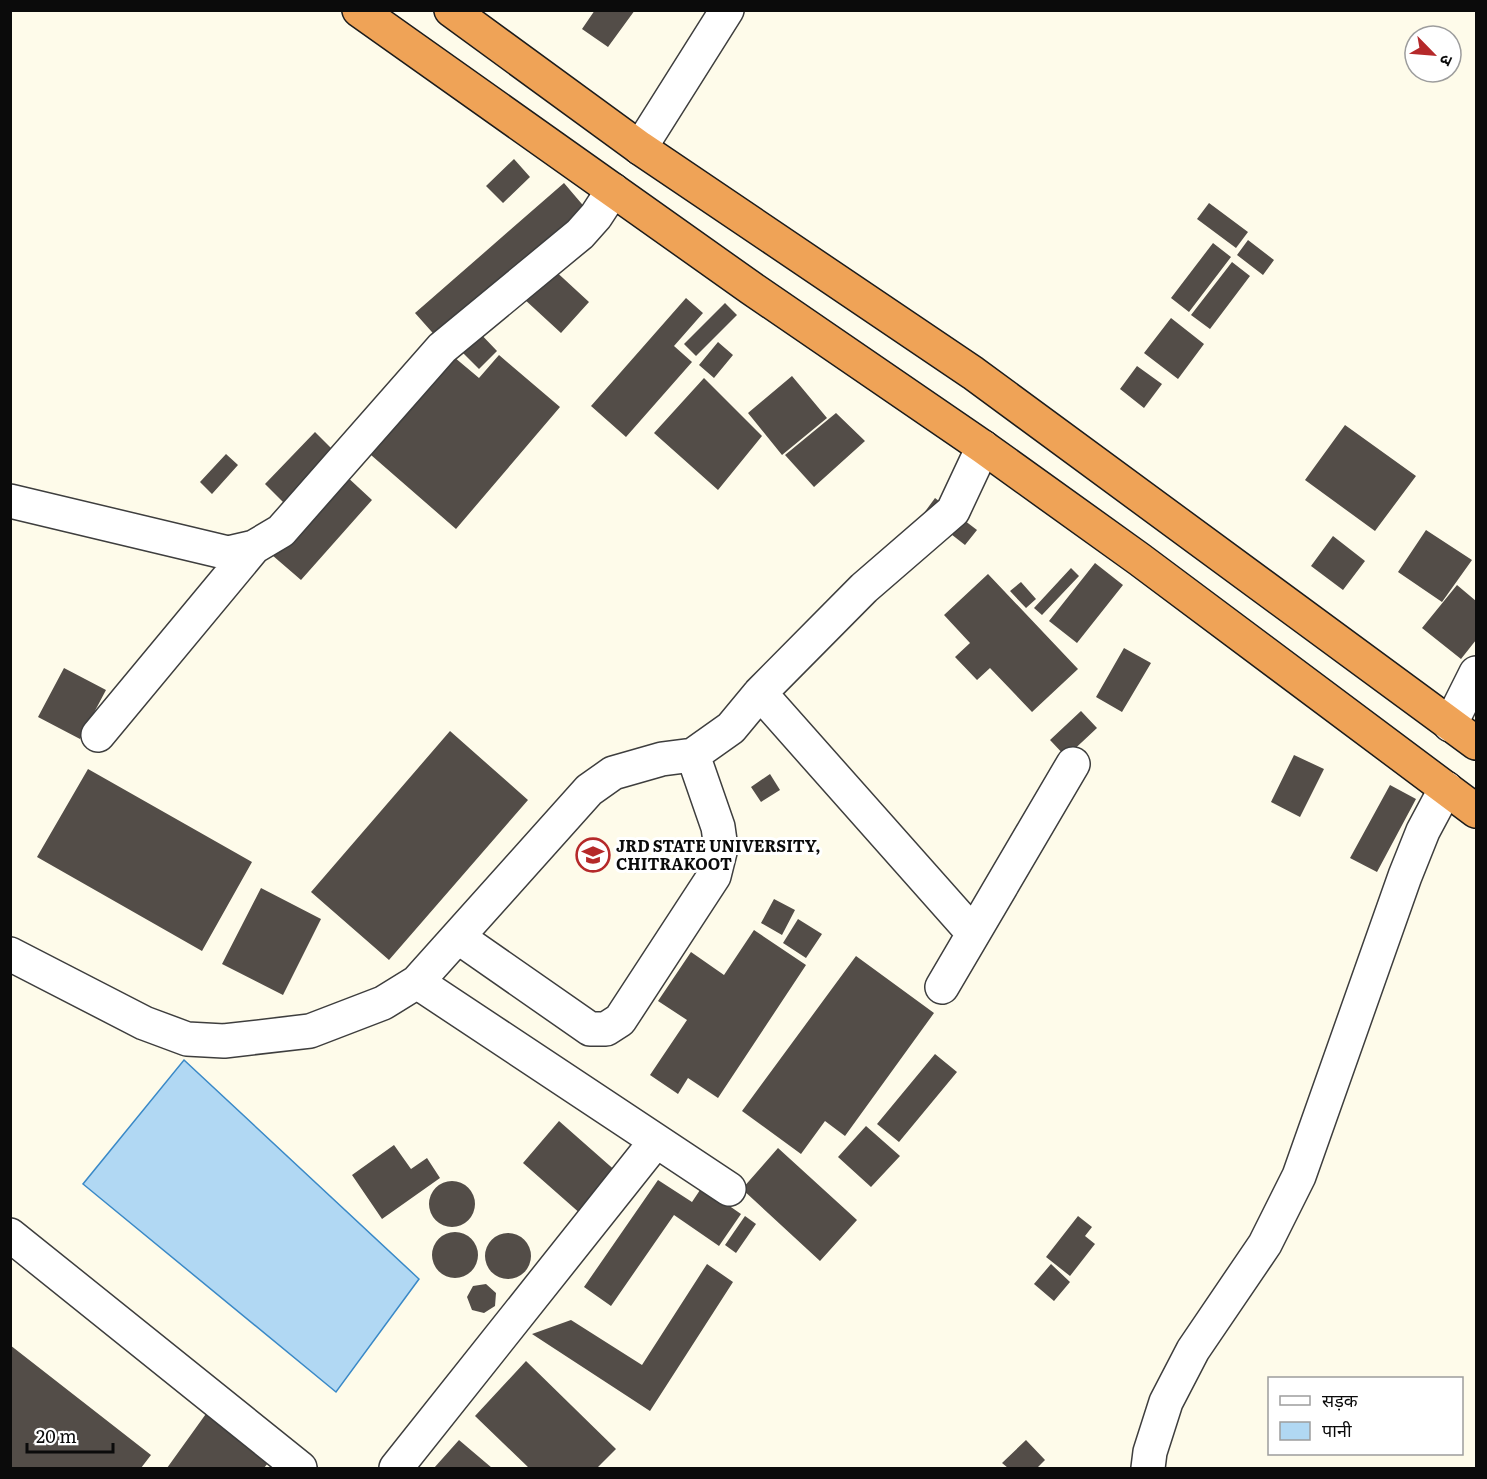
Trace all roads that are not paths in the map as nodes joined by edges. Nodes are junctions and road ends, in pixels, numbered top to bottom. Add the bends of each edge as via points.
1 (359, 10) edge
2 (451, 10) edge
3 (727, 10) edge
4 (640, 148) junction
5 (613, 190) junction
6 (983, 447) junction
7 (10, 501) edge
8 (254, 547) junction
9 (1476, 673) edge
10 (760, 693) junction
11 (1450, 724) junction
12 (98, 735) dead end
13 (1476, 743) edge
14 (693, 755) junction
15 (1073, 764) dead end
16 (1446, 788) junction
17 (1476, 811) edge
18 (973, 933) junction
19 (459, 937) junction
20 (10, 954) edge
21 (417, 982) junction
22 (942, 987) dead end
23 (656, 1141) junction
24 (729, 1189) dead end
25 (10, 1235) edge
26 (300, 1468) edge
27 (396, 1468) edge
28 (1148, 1468) edge

1 - 5 highway
2 - 4 highway
3 - 4 street
4 - 11 highway via 973,372
5 - 6 highway
5 - 8 street via 580,234 442,348 281,531
6 - 10 street via 953,511 864,588
6 - 16 highway
7 - 8 street via 228,553
8 - 12 street
9 - 11 street
10 - 14 street via 731,728
10 - 18 street
11 - 13 highway
14 - 19 street via 613,773 589,790
14 - 19 street via 718,827 721,848 714,876 620,1020 606,1029 590,1029
15 - 18 street
16 - 17 highway
16 - 28 street via 1405,876 1299,1176 1265,1244 1193,1350 1166,1402
18 - 22 street
19 - 21 street
20 - 21 street via 144,1023 188,1039 243,1040 310,1031 383,1003
21 - 23 street
23 - 24 street
23 - 27 street
25 - 26 street

